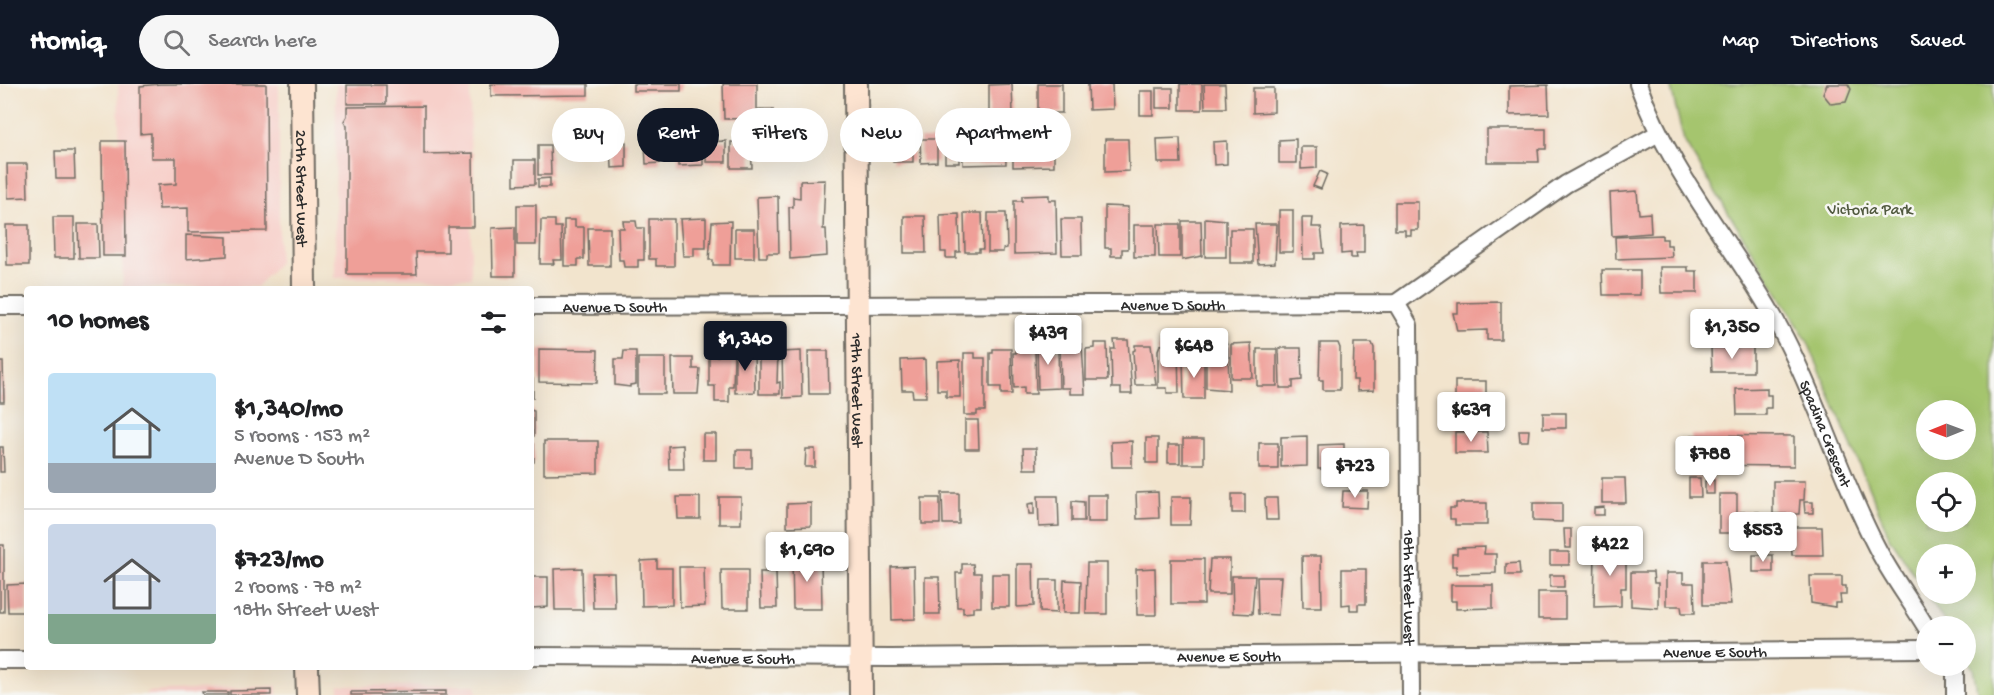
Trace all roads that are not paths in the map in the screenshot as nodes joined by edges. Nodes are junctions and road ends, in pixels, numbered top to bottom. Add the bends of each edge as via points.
1 (302, 84) edge
2 (856, 84) edge
3 (1638, 84) edge
4 (1657, 134) junction
5 (304, 286) edge
6 (859, 303) junction
7 (1396, 303) junction
8 (0, 306) edge
9 (24, 306) edge
10 (534, 306) edge
11 (1919, 616) edge
12 (1916, 649) edge
13 (1411, 655) junction
14 (534, 656) edge
15 (861, 659) junction
16 (0, 660) edge
17 (24, 660) edge
18 (307, 670) edge
19 (1955, 676) edge
20 (308, 695) edge
21 (861, 695) edge
22 (1411, 695) edge
23 (1955, 695) edge

1 - 5 street, 20th Street West
2 - 6 street, 19th Street West
3 - 4 street, Spadina Crescent
4 - 7 street via 1566,184
4 - 11 street, Spadina Crescent via 1784,336 1876,547
6 - 7 street, Avenue D South
6 - 10 street, Avenue D South
6 - 15 street, 19th Street West
7 - 13 street, 18th Street West via 1409,325
8 - 9 street
12 - 13 street, Avenue E South
13 - 15 street, Avenue E South
13 - 22 street, 18th Street West
14 - 15 street, Avenue E South
15 - 21 street, 19th Street West
16 - 17 street
18 - 20 street
19 - 23 street

